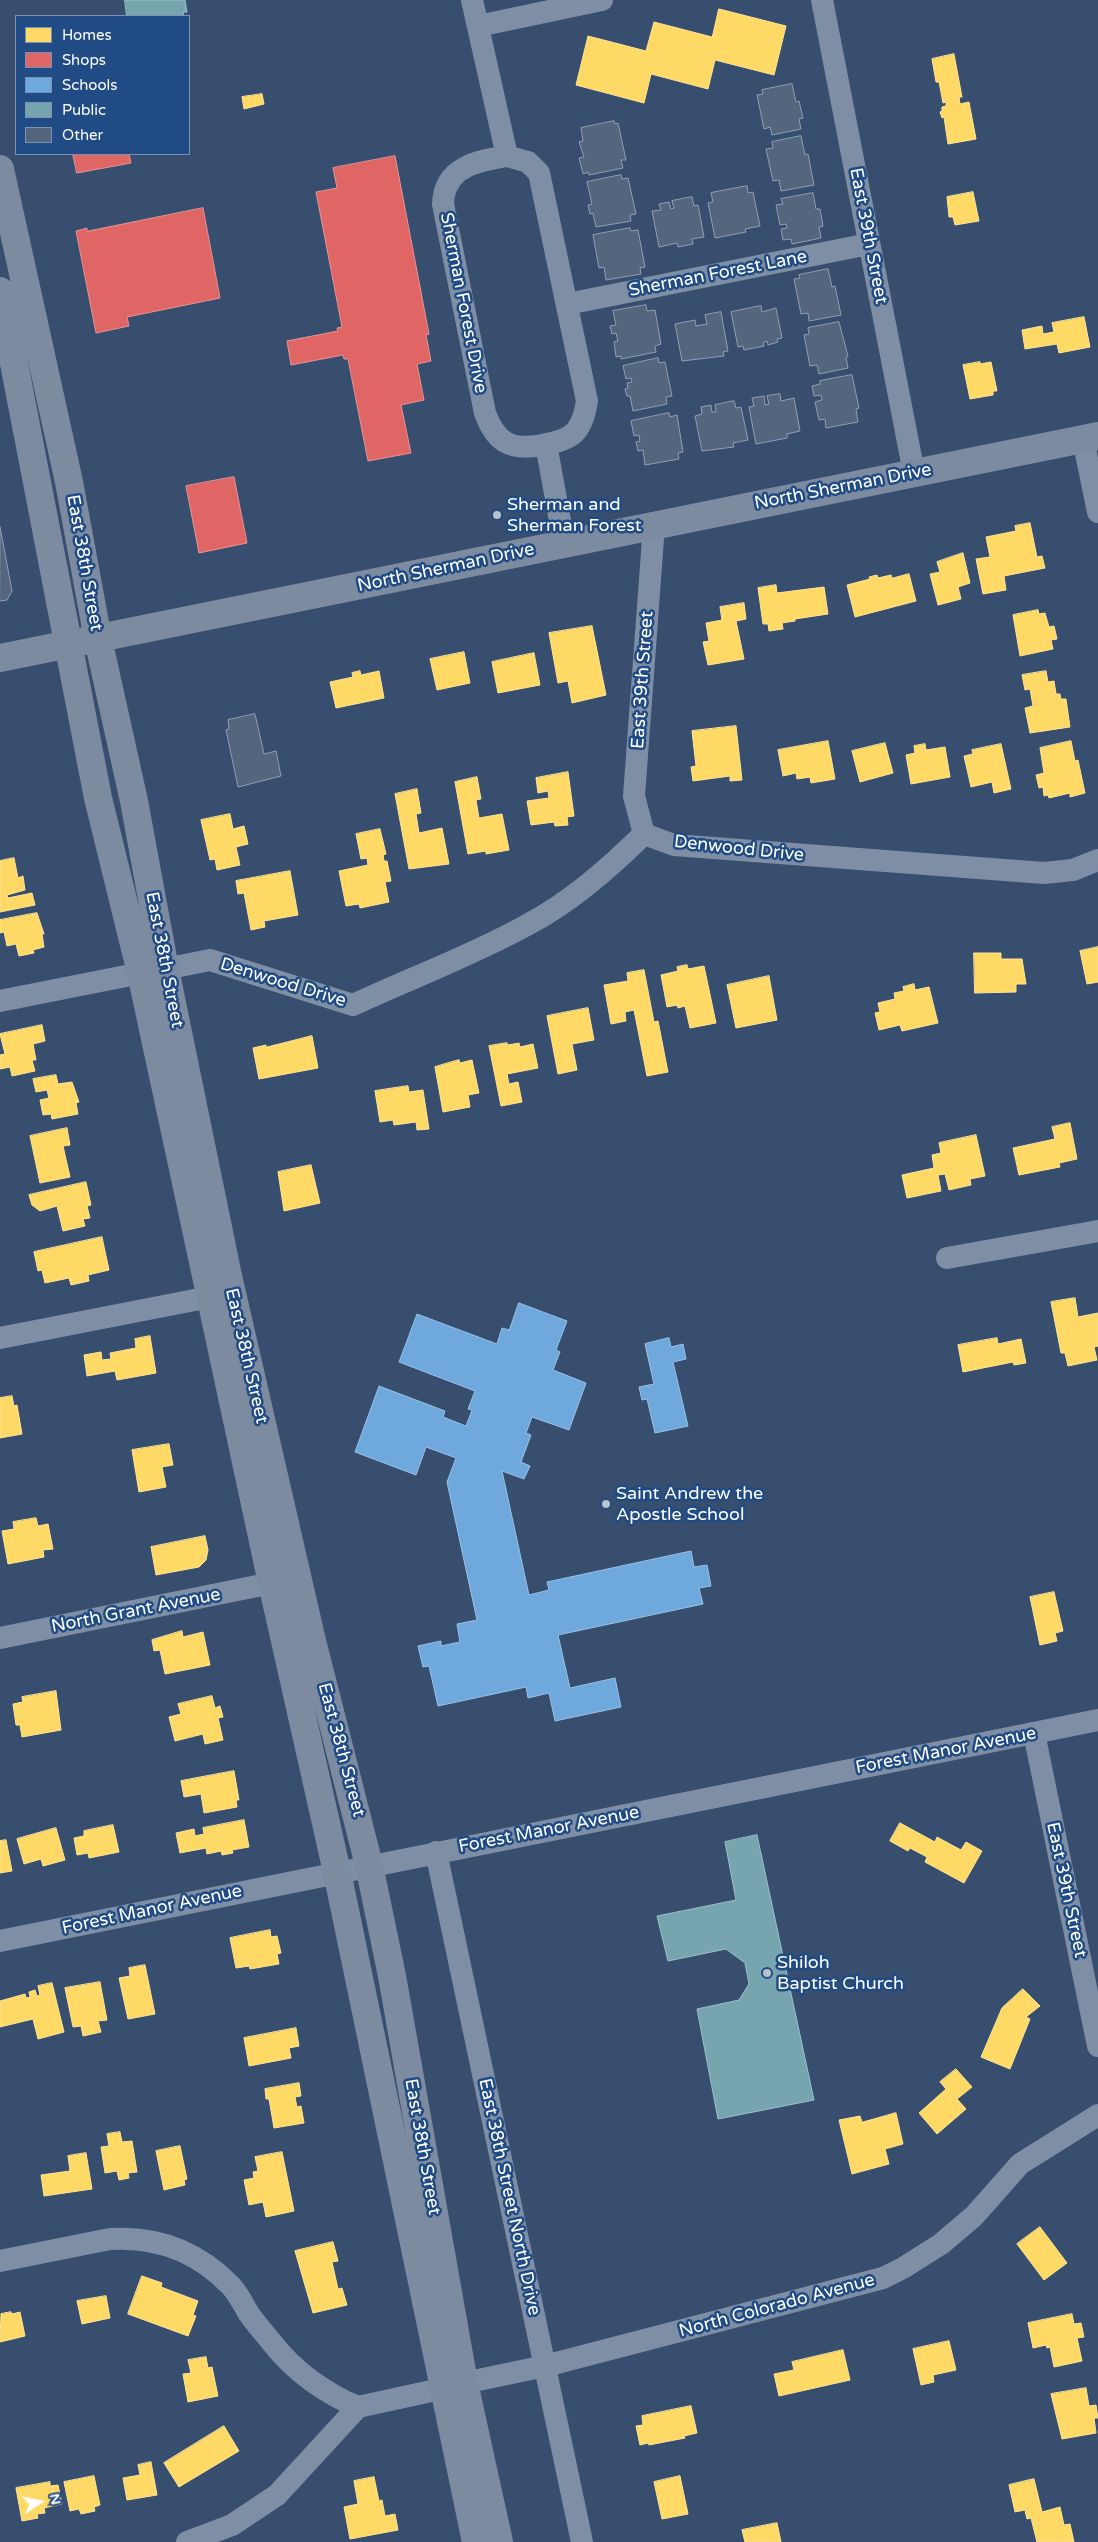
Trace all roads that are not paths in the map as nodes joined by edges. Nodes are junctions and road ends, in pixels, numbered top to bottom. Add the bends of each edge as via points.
1 (472, 0) edge
2 (602, 0) edge
3 (822, 0) edge
4 (478, 26) junction
5 (507, 156) junction
6 (0, 169) edge
7 (869, 244) junction
8 (0, 291) edge
9 (567, 304) junction
10 (1091, 438) edge
11 (546, 444) junction
12 (914, 473) junction
13 (1098, 512) edge
14 (654, 525) junction
15 (564, 543) junction
16 (98, 639) junction
17 (67, 645) junction
18 (0, 658) edge
19 (644, 834) junction
20 (1098, 860) edge
21 (153, 971) junction
22 (0, 1001) edge
23 (1098, 1231) edge
24 (947, 1258) dead end
25 (210, 1297) junction
26 (0, 1338) edge
27 (272, 1583) junction
28 (0, 1638) edge
29 (1098, 1720) edge
30 (1034, 1733) junction
31 (436, 1852) junction
32 (369, 1866) junction
33 (337, 1872) junction
34 (0, 1941) edge
35 (1098, 2046) edge
36 (1098, 2115) edge
37 (0, 2261) edge
38 (545, 2366) junction
39 (454, 2386) junction
40 (358, 2407) junction
41 (187, 2542) edge
42 (476, 2542) edge
43 (499, 2542) edge
44 (582, 2542) edge

1 - 4 street
2 - 4 street
3 - 7 street, East 39th Street
4 - 5 street
5 - 9 street, Sherman Forest Drive via 528,162 539,173
5 - 11 street, Sherman Forest Drive via 478,161 456,173 447,184 443,204 490,428 501,440 524,449
6 - 16 main road, East 38th Street via 70,482
7 - 9 street, Sherman Forest Lane
7 - 12 street, East 39th Street
8 - 17 main road, East 38th Street
9 - 11 street, Sherman Forest Drive via 587,401 585,416 571,437
10 - 12 main road, North Sherman Drive
10 - 13 street
11 - 15 street
12 - 14 main road, North Sherman Drive
14 - 15 main road, North Sherman Drive
14 - 19 street, East 39th Street via 634,796
15 - 16 main road, North Sherman Drive
16 - 17 main road, North Sherman Drive
16 - 21 main road, East 38th Street via 134,801
17 - 18 main road, North Sherman Drive
17 - 21 main road, East 38th Street via 98,798
19 - 20 street, Denwood Drive via 674,844 1044,873 1073,870
19 - 21 street, Denwood Drive via 568,900 527,925 353,1005 210,960
21 - 22 street, Denwood Drive
21 - 25 main road, East 38th Street
21 - 32 main road, East 38th Street via 228,1276 312,1641
23 - 24 street
25 - 26 street
25 - 27 main road, East 38th Street
27 - 28 street, North Grant Avenue
27 - 33 main road, East 38th Street
29 - 30 street, Forest Manor Avenue
30 - 31 street, Forest Manor Avenue
30 - 35 street, East 39th Street
31 - 32 street, Forest Manor Avenue
31 - 38 street, East 38th Street North Drive
32 - 33 street, Forest Manor Avenue
32 - 39 main road, East 38th Street via 392,1976
33 - 34 street, Forest Manor Avenue
33 - 39 main road, East 38th Street
36 - 38 street, North Colorado Avenue via 1020,2164 974,2216 941,2244 882,2278
37 - 40 street via 110,2239 168,2244 193,2255 217,2272 274,2346 328,2392
38 - 39 street, North Colorado Avenue
38 - 44 street, East 38th Street North Drive
39 - 40 street, North Colorado Avenue
39 - 42 main road, East 38th Street
39 - 43 main road, East 38th Street
40 - 41 street via 277,2495 232,2525

